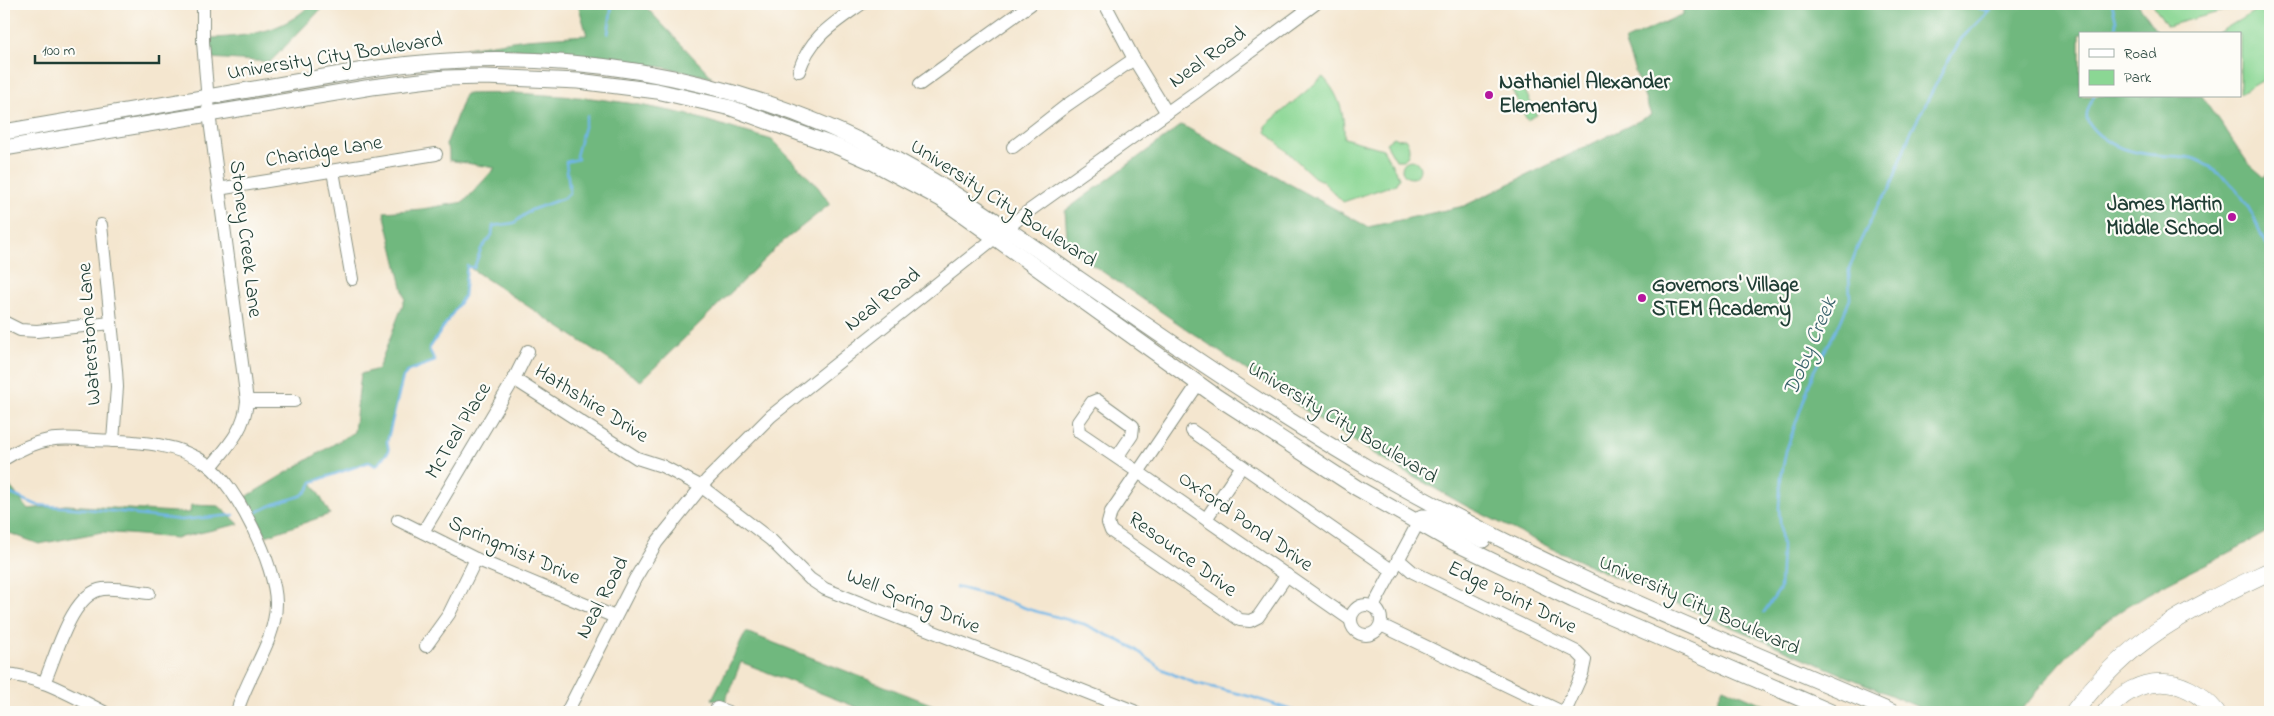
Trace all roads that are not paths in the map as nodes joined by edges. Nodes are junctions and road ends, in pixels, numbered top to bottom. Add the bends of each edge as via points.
1 (203, 4) edge
2 (861, 4) edge
3 (1032, 4) edge
4 (1105, 4) edge
5 (1315, 4) edge
6 (1134, 59) junction
7 (799, 71) dead end
8 (920, 84) dead end
9 (208, 98) junction
10 (1167, 112) junction
11 (209, 114) junction
12 (4, 132) edge
13 (1013, 147) dead end
14 (4, 148) edge
15 (436, 154) dead end
16 (333, 171) junction
17 (218, 188) junction
18 (101, 225) dead end
19 (1007, 228) junction
20 (995, 238) junction
21 (352, 280) dead end
22 (4, 322) edge
23 (111, 323) junction
24 (528, 351) dead end
25 (514, 379) junction
26 (1198, 384) junction
27 (294, 400) dead end
28 (247, 401) junction
29 (1192, 431) dead end
30 (113, 440) junction
31 (1117, 457) junction
32 (4, 459) edge
33 (1242, 466) junction
34 (211, 467) junction
35 (1138, 472) junction
36 (702, 487) junction
37 (1206, 519) junction
38 (398, 520) dead end
39 (1418, 523) junction
40 (423, 532) junction
41 (1522, 551) junction
42 (476, 559) junction
43 (1396, 565) junction
44 (2270, 572) edge
45 (1287, 576) junction
46 (149, 593) dead end
47 (1373, 607) junction
48 (615, 617) junction
49 (1352, 620) junction
50 (1381, 625) junction
51 (426, 646) dead end
52 (4, 674) edge
53 (44, 683) junction
54 (1134, 711) edge
55 (104, 712) edge
56 (237, 712) edge
57 (567, 712) edge
58 (1564, 712) edge
59 (1832, 712) edge
60 (1892, 712) edge
61 (2074, 712) edge
62 (2106, 712) edge
63 (2216, 712) edge

1 - 9 street, Stoney Creek Lane
2 - 7 street via 818,37 807,51
3 - 8 street
4 - 6 street
5 - 10 street, Neal Road
6 - 10 street
6 - 13 street
9 - 11 street, Stoney Creek Lane
9 - 12 main road, University City Boulevard
9 - 19 main road, University City Boulevard via 411,63 463,60 569,63 641,72 697,84 831,128 923,174
10 - 19 street, Neal Road
11 - 14 main road, University City Boulevard
11 - 17 street, Stoney Creek Lane
11 - 20 main road, University City Boulevard via 400,82 445,78 530,78 631,87 731,108 838,147 940,199
15 - 16 street, Charidge Lane
16 - 17 street, Charidge Lane
16 - 21 street
17 - 28 street, Stoney Creek Lane
18 - 23 street, Waterstone Lane
19 - 20 street, Neal Road
19 - 41 main road, University City Boulevard via 1328,444
20 - 26 main road, University City Boulevard
20 - 36 street, Neal Road via 771,416
22 - 23 street via 20,330 37,331
23 - 30 street, Waterstone Lane via 117,387
24 - 25 street, McTeal Place
25 - 36 street, Hathshire Drive via 637,458 662,466
25 - 40 street, McTeal Place
26 - 35 street, Resource Drive
26 - 39 main road, University City Boulevard via 1314,461
27 - 28 street
28 - 34 street, Stoney Creek Lane via 241,428
29 - 33 street, Edge Point Drive
30 - 32 street via 49,440 20,449
30 - 34 street via 168,446
31 - 31 street, Oxford Pond Drive via 1132,435 1133,426 1097,400 1092,402 1077,428
31 - 35 street, Oxford Pond Drive
33 - 37 street
33 - 43 street, Edge Point Drive
34 - 56 street via 237,500 270,565 276,588 273,630
35 - 37 street, Oxford Pond Drive
35 - 45 street, Resource Drive via 1111,512 1108,523 1115,534 1240,620 1250,622 1258,617
36 - 48 street, Neal Road via 657,542
36 - 54 street, Well Spring Drive via 771,540 810,579 825,589
37 - 45 street, Oxford Pond Drive
38 - 40 street, Springmist Drive
39 - 41 main road via 1422,517 1431,517 1508,552
39 - 43 street
39 - 59 main road, University City Boulevard via 1565,596
40 - 42 street, Springmist Drive
41 - 60 main road, University City Boulevard
42 - 48 street, Springmist Drive
42 - 51 street via 449,614
43 - 47 street
43 - 58 street, Edge Point Drive via 1577,652 1586,660
44 - 61 highway via 2178,616 2145,638 2108,670
45 - 49 street, Oxford Pond Drive
46 - 53 street via 102,589 82,599
47 - 49 street via 1361,606
47 - 50 street via 1381,616
48 - 57 street, Neal Road
49 - 50 street, Oxford Pond Drive via 1356,631 1365,635 1375,633
50 - 58 street
52 - 53 street
53 - 55 street
62 - 63 highway via 2125,693 2144,684 2165,683 2191,689

